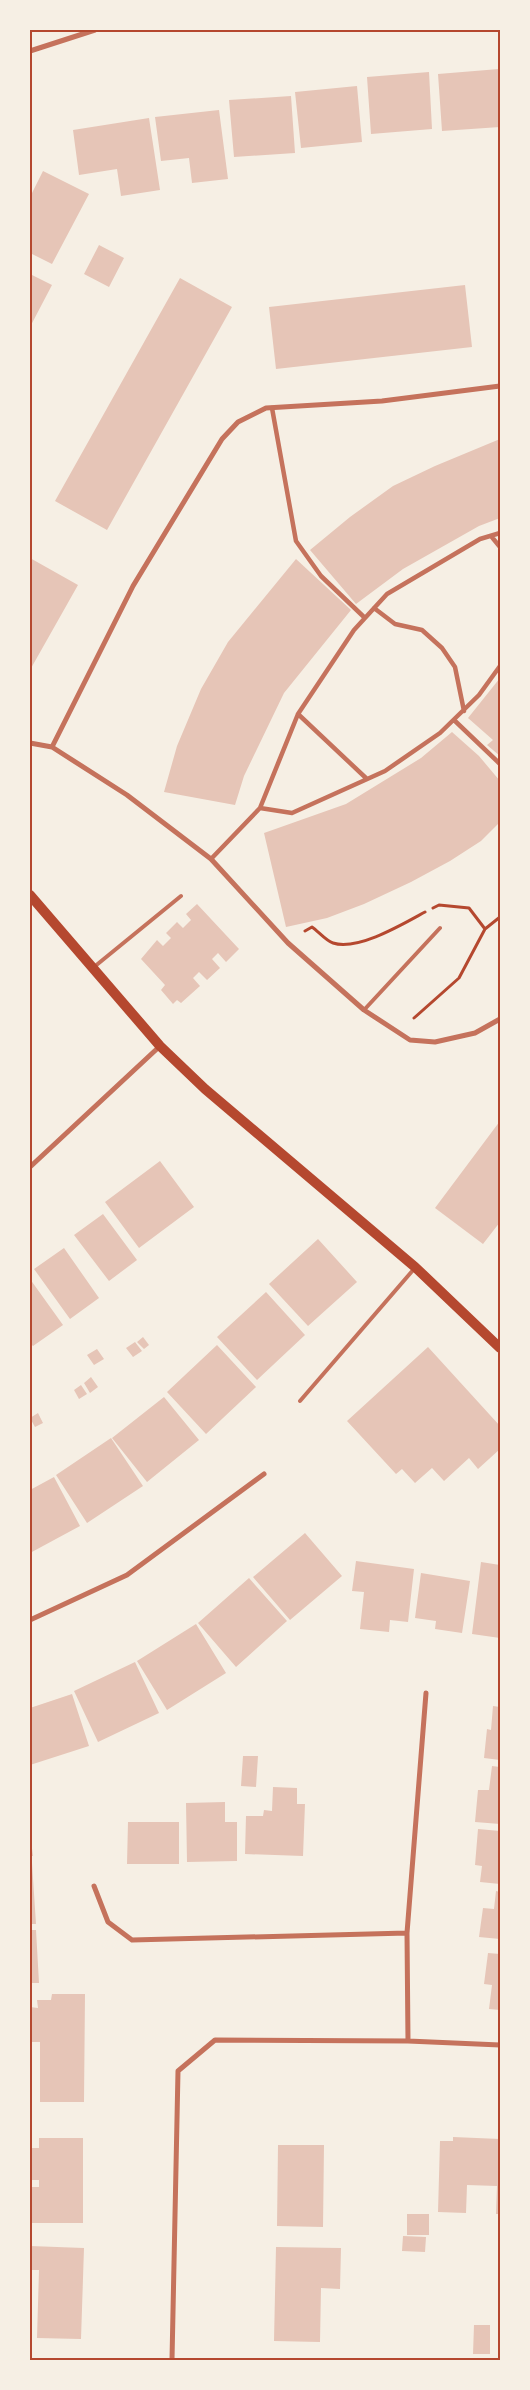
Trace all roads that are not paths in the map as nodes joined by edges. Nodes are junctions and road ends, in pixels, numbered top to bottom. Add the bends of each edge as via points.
1 (95, 30) edge
2 (30, 51) edge
3 (500, 386) edge
4 (272, 408) junction
5 (500, 533) edge
6 (491, 536) junction
7 (500, 547) edge
8 (374, 608) junction
9 (365, 618) junction
10 (500, 666) edge
11 (464, 710) junction
12 (298, 714) junction
13 (454, 720) junction
14 (30, 743) edge
15 (52, 747) junction
16 (500, 764) edge
17 (367, 779) junction
18 (260, 808) junction
19 (211, 859) junction
20 (30, 895) edge
21 (181, 896) dead end
22 (440, 928) dead end
23 (93, 968) junction
24 (364, 1010) junction
25 (500, 1020) edge
26 (160, 1046) junction
27 (30, 1167) edge
28 (415, 1267) junction
29 (500, 1348) edge
30 (300, 1401) dead end
31 (264, 1474) dead end
32 (30, 1620) edge
33 (426, 1693) dead end
34 (94, 1886) dead end
35 (407, 1933) junction
36 (408, 2040) junction
37 (500, 2045) edge
38 (172, 2360) edge

1 - 2 street
3 - 4 street via 382,401
4 - 9 street via 296,541 322,576
4 - 15 street via 238,422 222,439 133,586
5 - 6 street
6 - 7 street
6 - 8 street via 480,538 387,594
8 - 9 street
8 - 11 street via 395,624 422,630 442,648 455,667
9 - 12 street
10 - 11 street
11 - 13 street
12 - 17 street
12 - 18 street
13 - 16 street
13 - 17 street via 440,734 385,771
14 - 15 street
15 - 19 street via 128,795
17 - 18 street via 292,812
18 - 19 street
19 - 24 street via 288,943
20 - 23 main road
21 - 23 lane
22 - 24 lane
23 - 26 main road
24 - 25 street via 410,1040 435,1042 475,1032
26 - 27 street
26 - 28 main road via 204,1089
28 - 29 main road
28 - 30 lane
31 - 32 street via 128,1575
33 - 35 street
34 - 35 street via 108,1922 132,1940
35 - 36 street
36 - 37 street
36 - 38 street via 215,2040 178,2071

